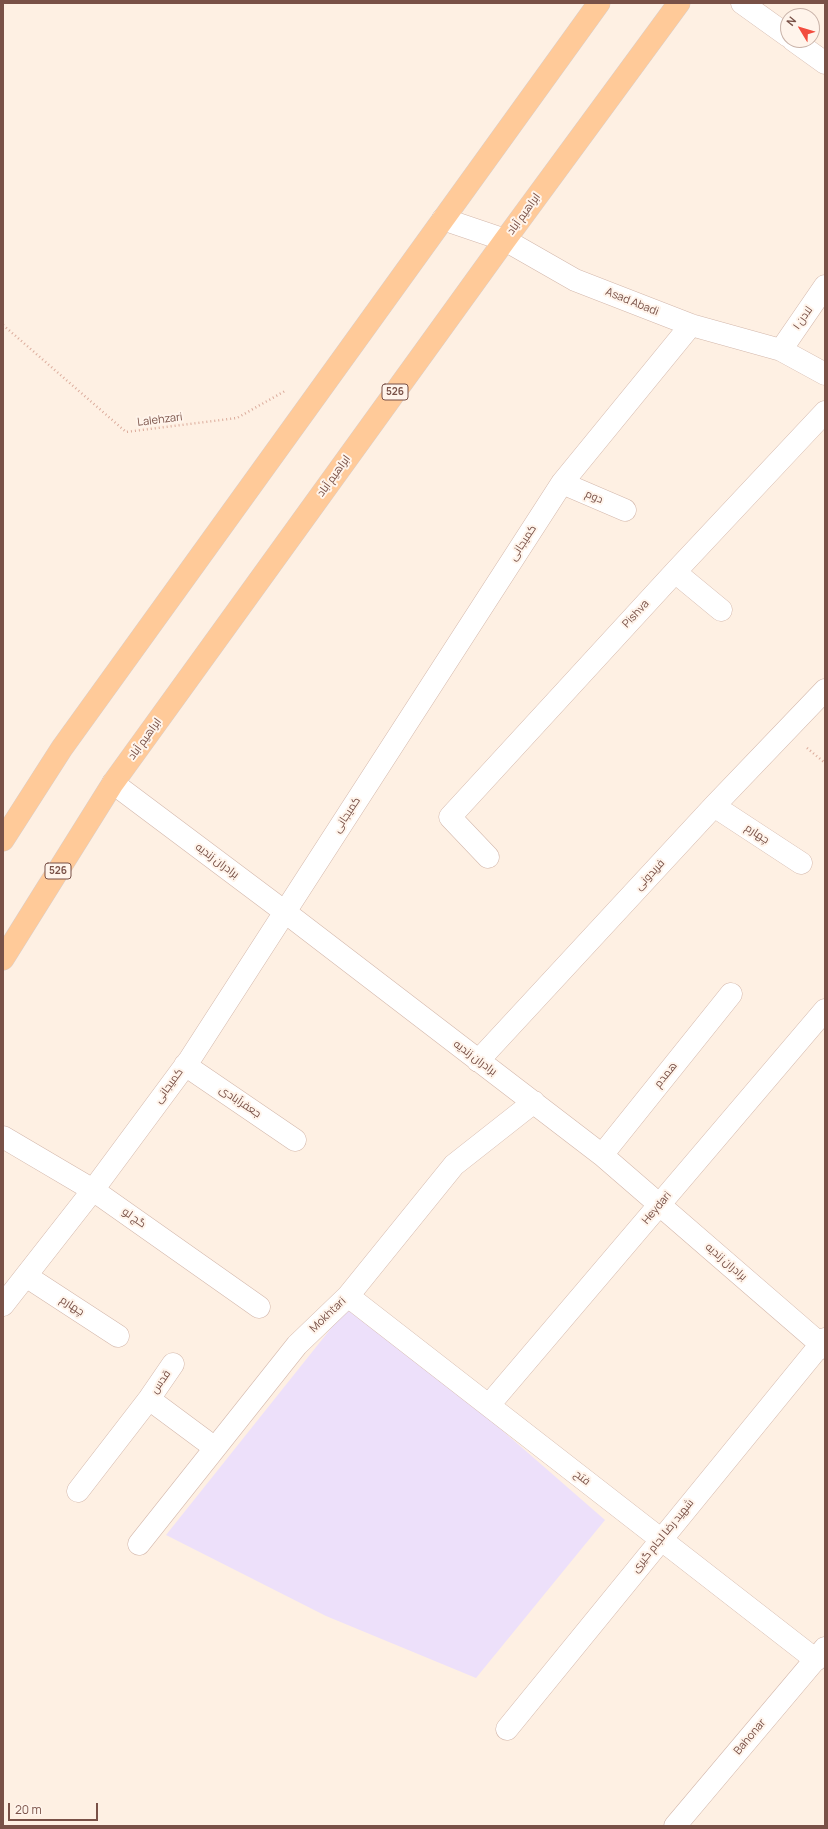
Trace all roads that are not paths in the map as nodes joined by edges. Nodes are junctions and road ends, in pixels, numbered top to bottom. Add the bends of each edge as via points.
1 (599, 3) edge
2 (679, 3) edge
3 (742, 3) edge
4 (780, 30) edge
5 (804, 48) edge
6 (825, 63) edge
7 (443, 219) junction
8 (505, 240) junction
9 (825, 286) edge
10 (691, 325) junction
11 (781, 350) junction
12 (825, 374) edge
13 (825, 412) edge
14 (562, 483) junction
15 (625, 510) dead end
16 (675, 572) junction
17 (721, 610) dead end
18 (825, 690) edge
19 (113, 783) junction
20 (714, 806) junction
21 (3, 840) edge
22 (488, 857) dead end
23 (801, 863) dead end
24 (284, 912) junction
25 (3, 959) edge
26 (731, 994) dead end
27 (825, 1010) edge
28 (478, 1062) junction
29 (185, 1065) junction
30 (534, 1102) junction
31 (3, 1137) edge
32 (295, 1140) dead end
33 (602, 1155) junction
34 (93, 1190) junction
35 (660, 1204) junction
36 (26, 1276) junction
37 (348, 1296) junction
38 (3, 1305) edge
39 (259, 1307) dead end
40 (118, 1336) dead end
41 (824, 1344) edge
42 (173, 1364) dead end
43 (149, 1399) junction
44 (489, 1405) junction
45 (215, 1448) junction
46 (78, 1491) dead end
47 (661, 1539) junction
48 (139, 1544) dead end
49 (820, 1654) edge
50 (507, 1729) dead end
51 (675, 1826) edge

1 - 7 main road
2 - 8 main road, ابراهیم آباد / 526
3 - 4 street
5 - 6 street
7 - 8 street, Asad Abadi
7 - 21 main road via 62,748
8 - 10 street, Asad Abadi via 575,280
8 - 19 main road, ابراهیم آباد / 526
9 - 11 street, لادن ۱
10 - 11 street, Asad Abadi
10 - 14 street, کمیجانی
11 - 12 street, Asad Abadi
13 - 16 street, Pishva
14 - 15 street, دوم
14 - 24 street, کمیجانی
16 - 17 street
16 - 22 street, Pishva via 450,817
18 - 20 street, فریدونی
19 - 24 street, برادران زندیه
19 - 25 main road, ابراهیم آباد / 526
20 - 23 street, چهارم
20 - 28 street, فریدونی
24 - 28 street, برادران زندیه
24 - 29 street, کمیجانی
26 - 33 street, همدم
27 - 35 street, Heydari
28 - 30 street, برادران زندیه
29 - 32 street, جعفرآبادی
29 - 34 street, کمیجانی
30 - 33 street, برادران زندیه
30 - 37 street, Mokhtari via 454,1165
31 - 34 street, گچ لو
33 - 35 street, برادران زندیه
34 - 36 street, کمیجانی
34 - 39 street, گچ لو
35 - 41 street, برادران زندیه
35 - 44 street, Heydari
36 - 38 street, کمیجانی
36 - 40 street, چهارم
37 - 44 street, فتح
37 - 45 street, Mokhtari via 297,1345
41 - 47 street, شهید رضا لجام گیری
42 - 43 street, قدس
43 - 45 street
43 - 46 street, قدس
44 - 47 street, فتح
45 - 48 street, Mokhtari
47 - 49 street, فتح
47 - 50 street, شهید رضا لجام گیری
49 - 51 street, Bahonar

